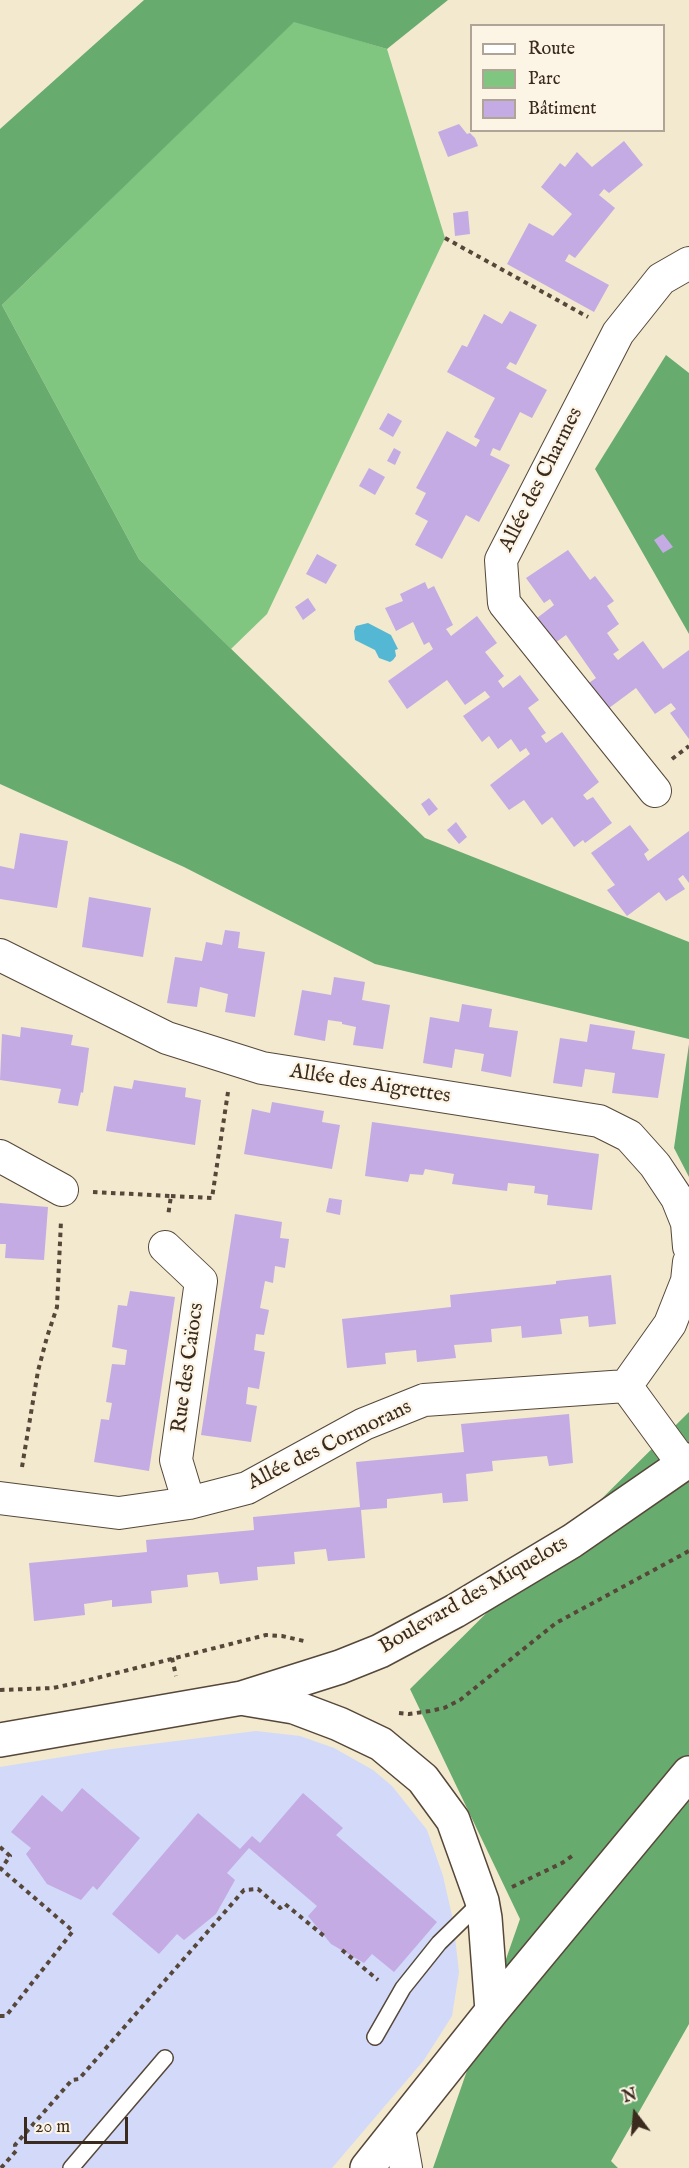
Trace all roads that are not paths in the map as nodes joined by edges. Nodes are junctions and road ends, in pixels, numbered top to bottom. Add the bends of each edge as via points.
1 (689, 263) edge
2 (655, 791) dead end
3 (0, 955) edge
4 (0, 1156) edge
5 (62, 1190) road end
6 (165, 1247) road end
7 (689, 1247) edge
8 (689, 1262) edge
9 (626, 1386) junction
10 (686, 1462) edge
11 (8, 1499) edge
12 (189, 1503) junction
13 (242, 1698) junction
14 (0, 1740) edge
15 (689, 1773) edge
16 (482, 1901) junction
17 (492, 2011) junction
18 (375, 2037) dead end
19 (165, 2058) dead end
20 (399, 2129) junction
21 (71, 2168) edge
22 (367, 2168) edge
23 (406, 2168) edge

1 - 2 street, Allée des Charmes via 661,279 618,333 501,560 504,603
3 - 7 street, Allée des Aigrettes via 167,1038 233,1060 262,1068 599,1121 629,1136 655,1165 677,1198 687,1223
4 - 5 street
6 - 12 street, Rue des Caïocs via 201,1281 176,1460
8 - 9 street via 687,1281 670,1324
9 - 10 street
9 - 12 street, Allée des Cormorans via 424,1400 364,1424 247,1488
10 - 13 main road, Boulevard des Miquelots via 572,1541 380,1651
11 - 12 street, Allée des Cormorans via 119,1513
13 - 14 main road, Boulevard des Miquelots
13 - 16 main road, Boulevard des Miquelots via 294,1707 339,1724 381,1744 423,1779 453,1820
15 - 17 main road
16 - 17 main road, Boulevard des Miquelots
16 - 18 lane via 439,1943 404,1988
17 - 20 main road
19 - 21 lane
20 - 22 main road
20 - 23 street

